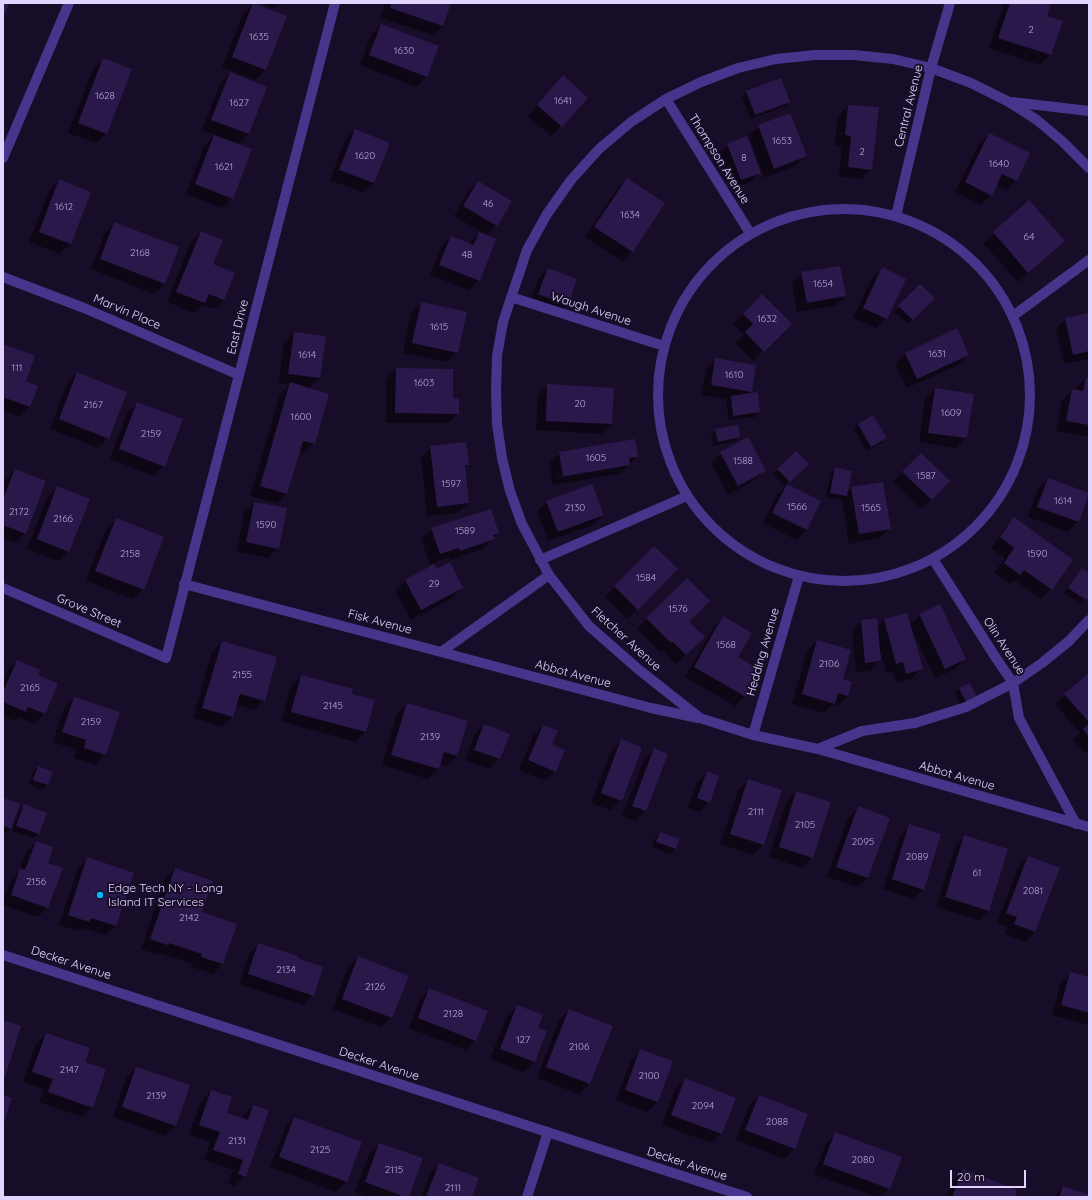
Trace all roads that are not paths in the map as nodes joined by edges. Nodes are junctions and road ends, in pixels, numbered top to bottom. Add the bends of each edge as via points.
1 (69, 3) edge
2 (335, 3) edge
3 (950, 3) edge
4 (931, 68) junction
5 (666, 99) junction
6 (1009, 102) junction
7 (1089, 111) edge
8 (3, 158) edge
9 (1089, 168) edge
10 (896, 216) junction
11 (750, 233) junction
12 (1089, 260) edge
13 (3, 277) edge
14 (511, 297) junction
15 (1013, 316) junction
16 (664, 346) junction
17 (239, 374) junction
18 (687, 496) junction
19 (933, 559) junction
20 (540, 560) junction
21 (549, 575) junction
22 (799, 576) junction
23 (184, 584) junction
24 (3, 588) edge
25 (1089, 620) edge
26 (441, 652) junction
27 (166, 658) joint
28 (1013, 683) junction
29 (700, 718) junction
30 (753, 735) junction
31 (818, 749) junction
32 (1076, 824) junction
33 (1089, 827) edge
34 (3, 955) edge
35 (548, 1132) junction
36 (527, 1197) edge
37 (747, 1197) edge

1 - 8 street
2 - 17 street, East Drive
3 - 4 street, Central Avenue
4 - 5 street, Fletcher Avenue via 893,59 854,55 776,59 738,68
4 - 6 street, Fletcher Avenue via 971,83
4 - 10 street, Central Avenue
5 - 11 street, Thompson Avenue
5 - 14 street, Fletcher Avenue via 631,122 599,149 571,180 547,214 527,250
6 - 7 street
6 - 9 street, Fletcher Avenue via 1037,120
10 - 11 street via 836,208 806,212 777,220
10 - 15 street via 944,237 965,253 1000,293
11 - 16 street via 725,250 702,272 684,297 670,324
12 - 15 street
13 - 17 street, Marvin Place via 84,308
14 - 16 street, Waugh Avenue
14 - 20 street, Fletcher Avenue via 503,322 497,356 497,424 510,491 522,524
15 - 19 street via 1025,349 1030,384 1029,419 1022,454 1007,486 987,515 962,540
16 - 18 street via 656,384 658,412 672,464
17 - 23 street, East Drive
18 - 20 street
18 - 22 street via 710,526 737,548 766,565
19 - 22 street via 881,578 853,582
19 - 28 street, Olin Avenue
20 - 21 street, Fletcher Avenue
21 - 26 street
21 - 29 street, Fletcher Avenue via 589,626
22 - 30 street, Hedding Avenue
23 - 26 street, Fisk Avenue
23 - 27 street, East Drive
24 - 27 street, Grove Street
25 - 28 street via 1069,641
26 - 29 street, Abbot Avenue via 651,708
28 - 31 street via 966,707 915,723 862,731
28 - 32 street, Olin Avenue via 1019,718
29 - 30 street, Fletcher Avenue
30 - 31 street, Fletcher Avenue
31 - 32 street, Abbot Avenue
32 - 33 street, Abbot Avenue
34 - 35 street, Decker Avenue
35 - 36 street
35 - 37 street, Decker Avenue

